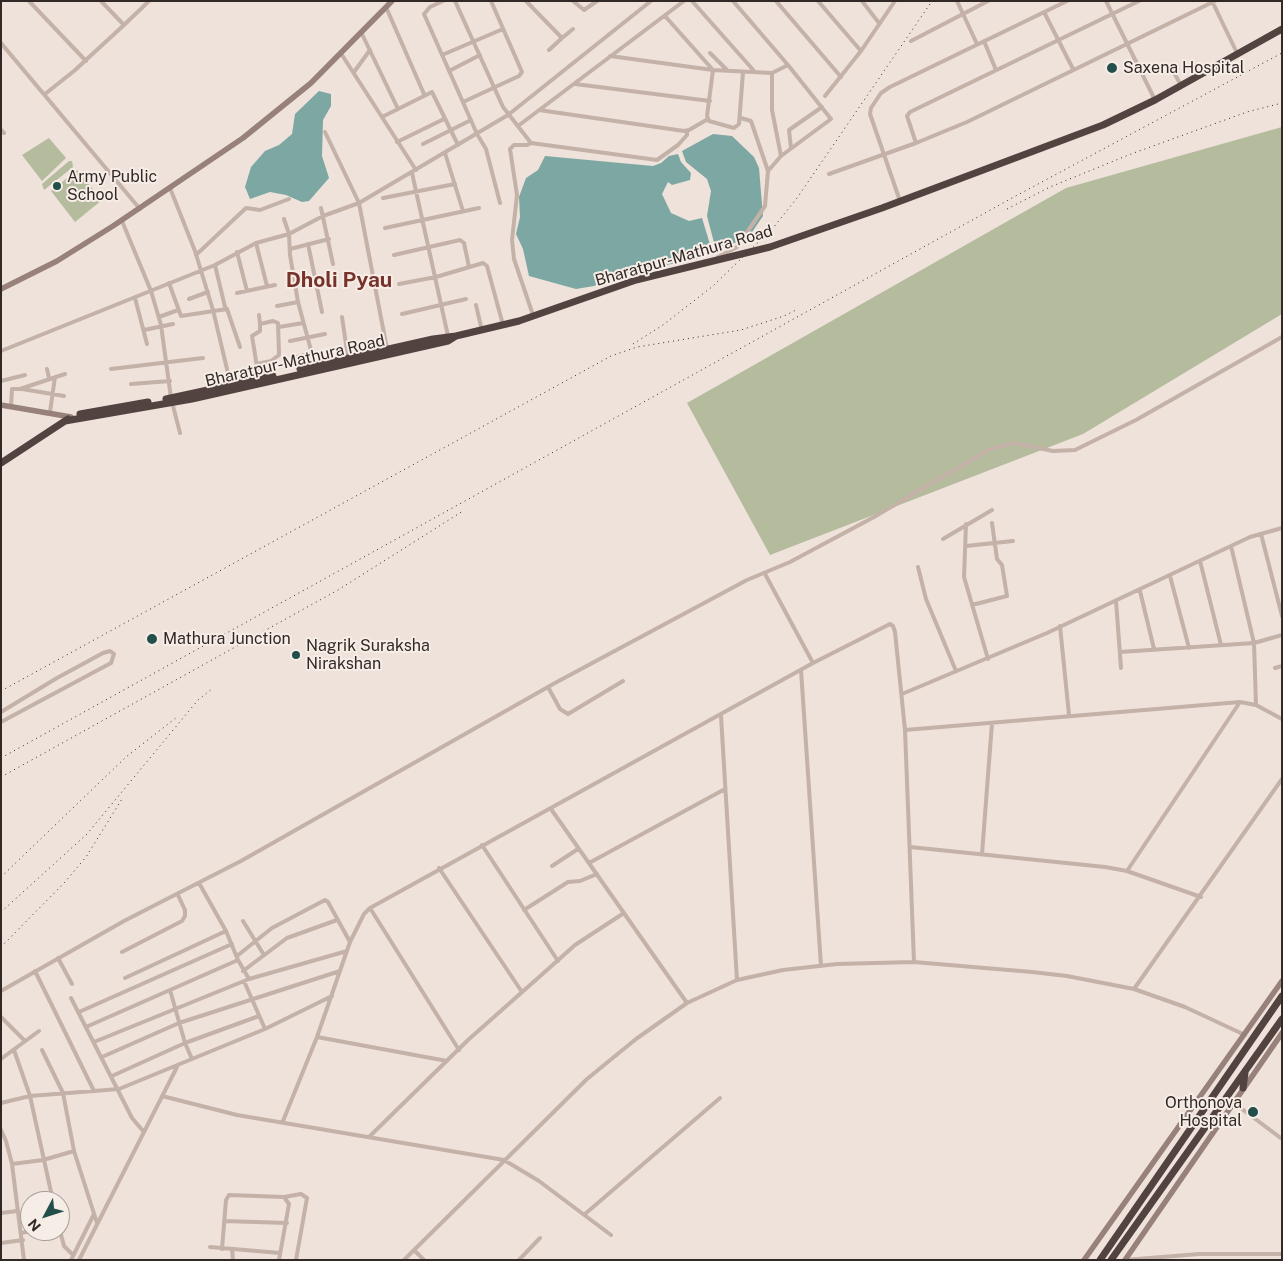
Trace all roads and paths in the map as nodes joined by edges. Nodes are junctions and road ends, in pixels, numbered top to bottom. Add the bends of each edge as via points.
1 (29, 1) edge
2 (101, 1) edge
3 (149, 1) edge
4 (392, 1) edge
5 (443, 1) edge
6 (455, 1) edge
7 (491, 1) edge
8 (526, 1) edge
9 (573, 1) edge
10 (597, 1) edge
11 (651, 1) edge
12 (684, 1) edge
13 (692, 1) edge
14 (732, 1) edge
15 (818, 1) edge
16 (862, 1) edge
17 (895, 1) edge
18 (957, 1) edge
19 (988, 1) edge
20 (1067, 1) edge
21 (1106, 1) edge
22 (1139, 1) edge
23 (779, 2) edge
24 (1213, 2) edge
25 (386, 8) junction
26 (1044, 12) junction
27 (964, 14) junction
28 (1112, 15) junction
29 (665, 16) junction
30 (879, 23) junction
31 (124, 24) junction
32 (503, 29) junction
33 (573, 29) dead end
34 (1282, 29) edge
35 (362, 34) junction
36 (562, 38) junction
37 (474, 40) junction
38 (1059, 40) junction
39 (911, 41) dead end
40 (984, 41) junction
41 (1, 43) edge
42 (977, 44) junction
43 (1127, 45) junction
44 (370, 50) junction
45 (549, 50) dead end
46 (861, 51) junction
47 (710, 53) dead end
48 (342, 55) junction
49 (442, 55) junction
50 (480, 55) junction
51 (1238, 55) junction
52 (610, 56) junction
53 (86, 60) junction
54 (788, 65) junction
55 (1170, 66) dead end
56 (1073, 69) junction
57 (713, 70) junction
58 (726, 70) junction
59 (996, 70) junction
60 (449, 71) junction
61 (354, 72) junction
62 (743, 72) junction
63 (755, 72) junction
64 (772, 74) junction
65 (841, 77) junction
66 (575, 84) junction
67 (1180, 85) junction
68 (493, 86) junction
69 (45, 94) junction
70 (424, 94) junction
71 (825, 96) dead end
72 (1155, 100) junction
73 (710, 101) junction
74 (463, 102) junction
75 (822, 108) junction
76 (398, 109) junction
77 (538, 110) junction
78 (508, 115) junction
79 (382, 117) junction
80 (741, 118) junction
81 (444, 119) junction
82 (708, 119) junction
83 (471, 120) junction
84 (518, 126) junction
85 (450, 131) junction
86 (687, 131) junction
87 (326, 132) dead end
88 (477, 134) junction
89 (397, 142) junction
90 (531, 142) junction
91 (916, 143) junction
92 (423, 144) dead end
93 (458, 145) junction
94 (791, 148) junction
95 (445, 153) junction
96 (885, 154) junction
97 (780, 156) junction
98 (768, 171) junction
99 (414, 172) junction
100 (829, 174) dead end
101 (455, 184) junction
102 (170, 188) junction
103 (416, 192) junction
104 (383, 198) dead end
105 (289, 199) dead end
106 (900, 202) junction
107 (359, 203) junction
108 (500, 203) dead end
109 (140, 208) junction
110 (321, 208) dead end
111 (479, 208) dead end
112 (463, 211) junction
113 (324, 216) junction
114 (284, 219) dead end
115 (423, 219) junction
116 (122, 221) junction
117 (385, 228) dead end
118 (289, 234) junction
119 (329, 240) junction
120 (256, 244) junction
121 (308, 244) junction
122 (429, 248) junction
123 (290, 249) junction
124 (237, 252) junction
125 (196, 255) junction
126 (394, 255) dead end
127 (707, 263) junction
128 (333, 264) dead end
129 (214, 265) junction
130 (469, 267) junction
131 (200, 270) junction
132 (436, 277) junction
133 (169, 283) junction
134 (399, 284) dead end
135 (275, 285) dead end
136 (268, 286) junction
137 (1, 289) edge
138 (151, 291) junction
139 (247, 291) junction
140 (208, 292) junction
141 (237, 293) dead end
142 (135, 298) junction
143 (190, 299) dead end
144 (466, 299) dead end
145 (298, 302) junction
146 (442, 304) junction
147 (476, 305) dead end
148 (277, 306) dead end
149 (225, 307) junction
150 (178, 310) junction
151 (213, 310) junction
152 (322, 312) dead end
153 (402, 314) dead end
154 (259, 316) dead end
155 (534, 316) junction
156 (159, 317) junction
157 (342, 317) dead end
158 (304, 323) junction
159 (173, 324) dead end
160 (260, 324) junction
161 (161, 326) junction
162 (503, 326) junction
163 (279, 327) junction
164 (144, 330) junction
165 (482, 331) junction
166 (325, 334) dead end
167 (452, 336) junction
168 (307, 337) junction
169 (1282, 337) edge
170 (290, 341) dead end
171 (147, 344) dead end
172 (240, 347) dead end
173 (388, 349) junction
174 (1, 351) edge
175 (312, 353) junction
176 (202, 358) dead end
177 (293, 358) dead end
178 (348, 358) junction
179 (167, 363) junction
180 (257, 364) junction
181 (315, 366) junction
182 (46, 369) dead end
183 (111, 370) dead end
184 (65, 374) dead end
185 (25, 375) dead end
186 (55, 377) junction
187 (49, 378) junction
188 (272, 378) junction
189 (259, 379) junction
190 (1, 381) edge
191 (170, 381) junction
192 (131, 384) dead end
193 (231, 386) junction
194 (20, 389) junction
195 (53, 394) junction
196 (64, 396) dead end
197 (192, 396) junction
198 (172, 400) junction
199 (1, 405) edge
200 (11, 406) junction
201 (50, 412) junction
202 (68, 419) junction
203 (180, 433) dead end
204 (1, 462) edge
205 (992, 510) dead end
206 (992, 523) dead end
207 (966, 524) junction
208 (1282, 528) edge
209 (1261, 534) junction
210 (943, 539) dead end
211 (1013, 541) dead end
212 (995, 544) junction
213 (966, 546) junction
214 (1231, 546) junction
215 (1200, 561) junction
216 (918, 567) dead end
217 (766, 574) junction
218 (1170, 576) junction
219 (1140, 591) junction
220 (1116, 601) junction
221 (972, 605) junction
222 (1282, 616) edge
223 (1060, 626) junction
224 (1282, 635) edge
225 (1254, 642) junction
226 (1221, 645) junction
227 (1189, 648) junction
228 (1154, 650) junction
229 (1120, 652) junction
230 (988, 659) junction
231 (813, 663) junction
232 (1282, 666) edge
233 (1121, 668) dead end
234 (1275, 668) dead end
235 (801, 670) junction
236 (956, 671) junction
237 (623, 681) dead end
238 (548, 687) junction
239 (902, 694) junction
240 (1240, 702) junction
241 (1256, 705) junction
242 (1, 712) edge
243 (1070, 715) junction
244 (721, 716) junction
245 (1282, 719) edge
246 (1, 722) edge
247 (992, 723) junction
248 (905, 730) junction
249 (1282, 779) edge
250 (725, 789) junction
251 (551, 809) junction
252 (482, 845) junction
253 (910, 847) junction
254 (578, 849) junction
255 (982, 854) junction
256 (589, 863) junction
257 (552, 866) dead end
258 (439, 868) junction
259 (1127, 871) junction
260 (597, 874) junction
261 (199, 883) junction
262 (178, 895) junction
263 (1201, 897) junction
264 (370, 908) junction
265 (524, 910) junction
266 (624, 913) junction
267 (337, 920) junction
268 (243, 921) dead end
269 (226, 931) junction
270 (255, 941) junction
271 (350, 942) junction
272 (232, 944) junction
273 (347, 951) junction
274 (122, 952) dead end
275 (264, 955) junction
276 (58, 958) junction
277 (237, 958) junction
278 (558, 961) junction
279 (914, 962) junction
280 (821, 966) junction
281 (35, 971) junction
282 (243, 971) junction
283 (340, 971) junction
284 (125, 978) dead end
285 (247, 980) junction
286 (737, 980) junction
287 (1282, 981) edge
288 (72, 984) dead end
289 (1134, 989) junction
290 (170, 990) junction
291 (1, 991) edge
292 (522, 992) junction
293 (332, 996) junction
294 (1282, 996) edge
295 (71, 998) dead end
296 (252, 998) junction
297 (687, 1003) junction
298 (175, 1010) junction
299 (78, 1012) junction
300 (259, 1016) junction
301 (1, 1017) edge
302 (1282, 1019) edge
303 (179, 1023) junction
304 (86, 1027) junction
305 (265, 1028) junction
306 (39, 1031) dead end
307 (1282, 1033) edge
308 (1245, 1035) junction
309 (317, 1037) junction
310 (25, 1041) junction
311 (94, 1042) junction
312 (185, 1043) junction
313 (14, 1050) junction
314 (42, 1050) dead end
315 (458, 1050) junction
316 (102, 1057) junction
317 (1, 1059) edge
318 (192, 1059) junction
319 (447, 1061) junction
320 (177, 1066) junction
321 (1246, 1070) junction
322 (112, 1076) junction
323 (1243, 1088) junction
324 (119, 1089) junction
325 (94, 1091) junction
326 (63, 1093) junction
327 (30, 1096) junction
328 (162, 1096) junction
329 (720, 1098) dead end
330 (1, 1103) edge
331 (1234, 1103) junction
332 (283, 1121) junction
333 (1, 1130) edge
334 (143, 1131) junction
335 (369, 1137) junction
336 (1282, 1139) edge
337 (74, 1152) junction
338 (43, 1160) junction
339 (504, 1160) junction
340 (12, 1164) junction
341 (51, 1191) edge
342 (284, 1197) junction
343 (17, 1211) junction
344 (1, 1213) edge
345 (94, 1214) junction
346 (584, 1214) junction
347 (224, 1221) junction
348 (98, 1223) junction
349 (287, 1223) junction
350 (20, 1228) edge
351 (611, 1235) dead end
352 (540, 1238) dead end
353 (20, 1240) edge
354 (23, 1241) edge
355 (63, 1241) edge
356 (1, 1242) edge
357 (210, 1247) dead end
358 (222, 1249) junction
359 (232, 1249) junction
360 (414, 1250) junction
361 (280, 1253) junction
362 (1282, 1254) edge
363 (74, 1255) junction
364 (24, 1260) edge
365 (71, 1260) edge
366 (79, 1260) edge
367 (233, 1260) edge
368 (279, 1260) edge
369 (296, 1260) edge
370 (404, 1260) edge
371 (424, 1260) edge
372 (518, 1260) edge
373 (1084, 1260) edge
374 (1100, 1260) edge
375 (1111, 1260) edge
376 (1125, 1260) edge

1 - 53 street
2 - 31 street
3 - 31 street
4 - 25 street
5 - 49 street via 424,14
6 - 37 street
7 - 32 street
8 - 36 street
9 - 10 street via 584,10
11 - 78 street
12 - 29 street
13 - 63 street
14 - 54 street
15 - 46 street
16 - 30 street
17 - 30 street
18 - 27 street
19 - 27 street
20 - 26 street
21 - 28 street
22 - 28 street
23 - 65 street
24 - 43 street
24 - 51 street
25 - 35 street
25 - 70 street
26 - 38 street
26 - 40 street
27 - 39 street
27 - 42 street
28 - 38 street
28 - 43 street
29 - 52 street
29 - 57 street
30 - 46 street
31 - 53 street
32 - 37 street
32 - 68 street via 522,72
33 - 36 street
34 - 51 highway, Bharatpur-Mathura Road
35 - 44 street
35 - 48 street
36 - 45 street
37 - 49 street
37 - 50 street
38 - 56 street
38 - 59 street
40 - 42 street
40 - 59 street
41 - 69 street
42 - 96 street via 887,88 870,111
43 - 56 street
43 - 72 street
44 - 61 street
44 - 76 street
46 - 65 street
47 - 58 street
48 - 61 street
48 - 102 street via 243,138
49 - 60 street
50 - 60 street
50 - 68 street
51 - 67 highway, Bharatpur-Mathura Road
52 - 57 street
52 - 66 street
53 - 69 street
54 - 64 street
54 - 75 street
55 - 67 street
56 - 91 street via 967,122
57 - 58 street
57 - 73 street
58 - 62 street
59 - 91 street via 910,112 907,116
60 - 74 street
61 - 79 street
62 - 63 street
62 - 80 street
63 - 64 street
64 - 97 street via 772,117
65 - 71 street
66 - 73 street
66 - 77 street
67 - 72 highway, Bharatpur-Mathura Road
68 - 74 street
68 - 78 street
69 - 109 street
70 - 76 street
70 - 81 street via 434,94
72 - 106 highway, Bharatpur-Mathura Road via 1103,125
73 - 82 street
74 - 83 street
75 - 94 street via 789,130
75 - 94 street via 830,120
76 - 79 street
77 - 84 street
77 - 86 street
78 - 84 street
78 - 88 street
79 - 89 street
80 - 82 street via 734,128
80 - 98 street via 751,121
81 - 85 street
81 - 89 street
82 - 86 street
83 - 85 street
83 - 88 street
84 - 90 street
85 - 92 street
85 - 93 street
86 - 90 street via 678,145 657,160
87 - 107 street
88 - 93 street
88 - 108 street via 486,149
89 - 99 street
90 - 155 street via 514,145 510,149 517,195 512,240 514,259
91 - 96 street
93 - 95 street
94 - 97 street
95 - 99 street
95 - 101 street
96 - 100 street
96 - 106 street
97 - 98 street
98 - 127 street via 765,206 737,247
99 - 103 street
99 - 107 street
101 - 103 street
101 - 112 street
102 - 109 street
102 - 125 street
103 - 104 street
103 - 115 street
105 - 125 street via 260,210 246,208
106 - 127 highway, Bharatpur-Mathura Road via 770,247
107 - 113 street
107 - 173 street
109 - 116 street
110 - 113 street
111 - 112 street
112 - 115 street
113 - 118 street
113 - 119 street
114 - 118 street
115 - 117 street
115 - 122 street
116 - 137 street via 56,261
116 - 138 street
118 - 120 street
118 - 123 street
119 - 121 street
119 - 128 street
120 - 124 street
120 - 136 street
121 - 123 street
121 - 152 street
122 - 126 street
122 - 130 street via 463,241
122 - 132 street
123 - 145 street
124 - 129 street
124 - 139 street
125 - 131 street
127 - 155 highway, Bharatpur-Mathura Road via 636,280
129 - 131 street
129 - 149 street
130 - 132 street
130 - 162 street via 483,263 487,266
131 - 133 street
131 - 140 street
132 - 134 street
132 - 146 street
133 - 138 street
133 - 150 street
135 - 136 street
136 - 139 street
138 - 142 street
138 - 156 street
139 - 141 street
140 - 143 street
140 - 151 street
142 - 164 street
142 - 174 street
144 - 146 street
145 - 148 street
145 - 158 street
146 - 153 street
146 - 167 street
147 - 165 street
149 - 151 street
149 - 172 street
150 - 151 street via 183,316
150 - 156 street
151 - 193 street
154 - 160 street
155 - 162 highway, Bharatpur-Mathura Road
156 - 161 street
157 - 178 street
158 - 163 street
158 - 168 street
159 - 161 street
160 - 163 street via 275,321
160 - 180 street via 260,331 252,336
161 - 164 street
161 - 179 street
162 - 165 highway, Bharatpur-Mathura Road
163 - 180 street via 279,355 271,362
164 - 171 street
165 - 167 highway, Bharatpur-Mathura Road
166 - 168 street
167 - 173 highway, Bharatpur-Mathura Road
167 - 188 highway, Bharatpur-Mathura Road via 448,341
168 - 170 street
168 - 175 street
169 - 217 street via 1136,420 1076,450 1053,451 1014,443 990,449 874,517
173 - 178 highway, Bharatpur-Mathura Road
175 - 177 street
175 - 181 street
176 - 179 street
178 - 181 highway, Bharatpur-Mathura Road
179 - 183 street
179 - 191 street
180 - 189 street
181 - 188 highway, Bharatpur-Mathura Road
182 - 187 street
184 - 186 street
185 - 190 street
186 - 187 street
186 - 195 street
187 - 194 street
188 - 189 highway, Bharatpur-Mathura Road
188 - 197 highway, Bharatpur-Mathura Road
189 - 193 highway, Bharatpur-Mathura Road
191 - 192 street
191 - 198 street
193 - 197 highway, Bharatpur-Mathura Road
194 - 195 street
194 - 200 street via 11,390
195 - 196 street
195 - 201 street
197 - 198 highway, Bharatpur-Mathura Road
198 - 202 highway, Bharatpur-Mathura Road
198 - 203 street
199 - 200 street
200 - 201 street
201 - 202 street
202 - 204 highway, Bharatpur-Mathura Road
205 - 207 street
206 - 212 street
207 - 210 street
207 - 213 street
208 - 209 street
209 - 214 street
209 - 222 street
211 - 212 street
212 - 213 street
212 - 221 street via 1007,596
213 - 221 street via 963,570
214 - 215 street
214 - 225 street
215 - 218 street
215 - 226 street
216 - 236 street via 926,599
217 - 231 street
217 - 238 street via 747,580
218 - 219 street
218 - 227 street
219 - 220 street
219 - 228 street
220 - 223 street
220 - 229 street
221 - 230 street
223 - 230 street
223 - 243 street
224 - 225 street
225 - 226 street
225 - 241 street
226 - 227 street
227 - 228 street
228 - 229 street
229 - 233 street
230 - 236 street
231 - 235 street
231 - 239 street via 885,625 893,626
232 - 234 street
235 - 244 street
235 - 280 street
236 - 239 street
237 - 238 street via 568,714 560,709
238 - 261 street
239 - 248 street
240 - 241 street
240 - 243 street
240 - 259 street
241 - 245 street
242 - 246 street via 103,653 110,651 114,654 111,663
243 - 247 street
244 - 250 street
244 - 251 street
247 - 248 street
247 - 255 street
248 - 253 street
249 - 263 street
250 - 256 street
250 - 286 street
251 - 252 street
251 - 254 street
252 - 258 street
252 - 265 street
253 - 255 street
253 - 279 street
254 - 256 street
254 - 257 street
255 - 259 street
256 - 260 street
258 - 264 street
258 - 292 street
259 - 263 street
260 - 265 street via 564,885
260 - 266 street
261 - 262 street
261 - 269 street
262 - 274 street via 185,910 182,921
262 - 276 street
263 - 289 street
264 - 271 street
264 - 315 street
265 - 278 street
266 - 278 street
266 - 297 street
267 - 270 street via 325,900 272,928
267 - 271 street
267 - 275 street via 287,938
268 - 270 street
269 - 272 street
269 - 284 street
270 - 275 street
270 - 277 street
271 - 273 street
272 - 277 street
272 - 299 street
273 - 283 street
273 - 285 street
275 - 282 street
276 - 281 street
276 - 288 street
277 - 282 street
277 - 290 street
278 - 292 street
279 - 280 street
279 - 289 street via 1067,976
280 - 286 street
281 - 291 street
281 - 325 street
282 - 285 street
283 - 293 street
283 - 296 street
285 - 296 street
285 - 298 street
286 - 297 street
287 - 308 street
289 - 308 street via 1184,1007
290 - 298 street
290 - 304 street
292 - 315 street
293 - 305 street
293 - 309 street
294 - 374 highway
295 - 299 street
296 - 300 street
296 - 303 street
297 - 339 street via 636,1038 587,1079
298 - 303 street
298 - 311 street
299 - 304 street
300 - 305 street
300 - 312 street
301 - 310 street
302 - 321 highway
303 - 312 street
303 - 316 street
304 - 311 street
305 - 318 street
306 - 310 street
307 - 323 street
308 - 373 street
309 - 319 street
309 - 332 street
310 - 313 street
311 - 316 street
312 - 318 street
312 - 322 street
313 - 317 street
313 - 327 street
314 - 326 street
315 - 319 street
316 - 322 street
318 - 320 street
319 - 335 street
320 - 324 street
320 - 328 street
321 - 323 highway
321 - 375 highway
322 - 324 street
323 - 331 street
324 - 325 street
324 - 334 street via 132,1118
325 - 326 street
326 - 327 street
326 - 337 street
327 - 330 street
327 - 338 street
328 - 332 street via 237,1115
328 - 334 street
329 - 346 street
331 - 336 street
331 - 376 street
332 - 335 street
333 - 340 street
334 - 348 street
335 - 339 street
337 - 338 street
337 - 345 street
338 - 340 street
338 - 341 street
339 - 346 street
339 - 360 street
340 - 343 street
342 - 347 street via 229,1195
342 - 349 street via 289,1204
342 - 369 street via 301,1194 307,1198
343 - 344 street
343 - 350 street
345 - 348 street
345 - 363 street
346 - 351 street
347 - 349 street
347 - 358 street
348 - 366 street
349 - 361 street
352 - 372 street
353 - 356 street
354 - 364 street
355 - 363 street
357 - 358 street
358 - 359 street
359 - 361 street
359 - 367 street
360 - 370 street
360 - 371 street
361 - 368 street
362 - 376 street via 1199,1254
363 - 365 street

